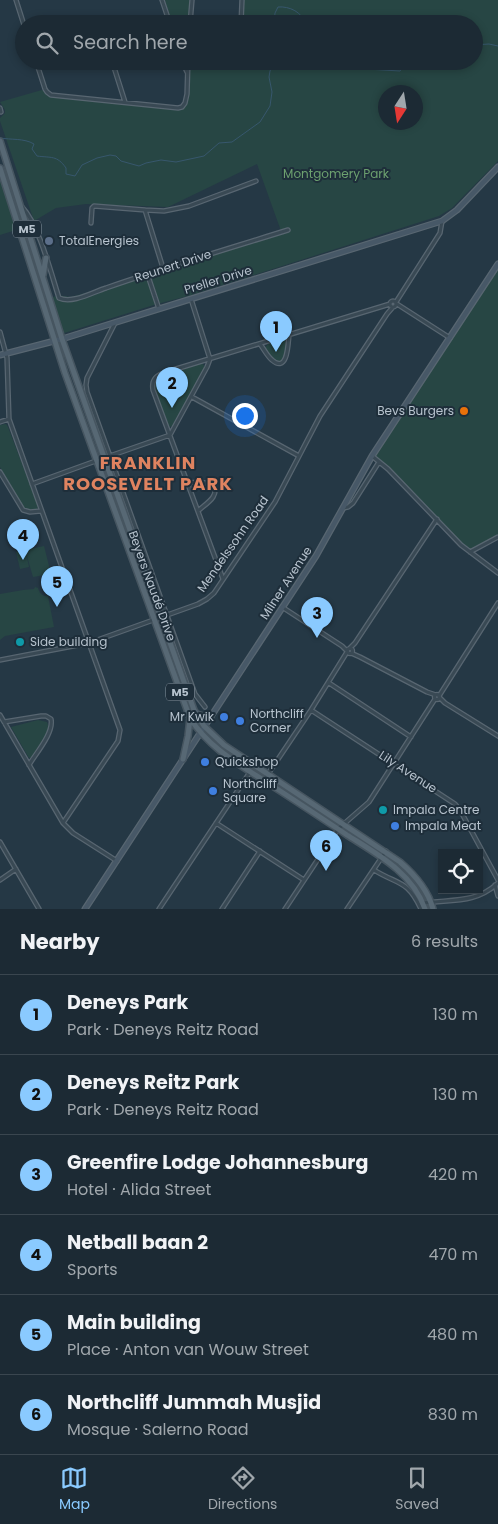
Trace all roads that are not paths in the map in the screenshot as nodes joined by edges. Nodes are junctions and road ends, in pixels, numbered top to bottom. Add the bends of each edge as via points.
1 (16, 0) edge
2 (21, 0) edge
3 (162, 0) edge
4 (192, 0) edge
5 (242, 0) edge
6 (21, 15) edge
7 (167, 15) edge
8 (191, 15) edge
9 (241, 15) edge
10 (39, 70) edge
11 (115, 70) edge
12 (185, 70) edge
13 (187, 70) edge
14 (187, 75) junction
15 (124, 102) junction
16 (0, 141) edge
17 (498, 167) edge
18 (0, 168) edge
19 (256, 181) dead end
20 (20, 204) junction
21 (145, 210) junction
22 (442, 221) junction
23 (90, 223) dead end
24 (27, 228) junction
25 (288, 230) dead end
26 (19, 231) junction
27 (36, 256) junction
28 (28, 258) junction
29 (46, 258) junction
30 (498, 264) edge
31 (163, 268) junction
32 (147, 273) junction
33 (43, 278) junction
34 (59, 298) joint
35 (191, 299) junction
36 (394, 304) junction
37 (159, 309) junction
38 (115, 323) junction
39 (0, 332) edge
40 (289, 335) junction
41 (450, 338) junction
42 (62, 339) junction
43 (54, 341) junction
44 (260, 344) junction
45 (6, 353) junction
46 (0, 355) edge
47 (210, 359) junction
48 (192, 397) junction
49 (8, 419) junction
50 (0, 422) edge
51 (170, 435) junction
52 (110, 456) junction
53 (299, 456) junction
54 (372, 456) junction
55 (104, 458) junction
56 (96, 460) junction
57 (379, 462) junction
58 (0, 472) edge
59 (188, 483) junction
60 (32, 484) junction
61 (343, 508) junction
62 (41, 511) junction
63 (198, 511) junction
64 (437, 519) junction
65 (498, 537) edge
66 (470, 552) junction
67 (498, 573) edge
68 (223, 580) junction
69 (498, 603) edge
70 (282, 607) junction
71 (165, 616) junction
72 (154, 620) junction
73 (89, 643) junction
74 (350, 651) junction
75 (0, 660) edge
76 (329, 683) junction
77 (437, 697) junction
78 (205, 707) dead end
79 (311, 710) junction
80 (196, 714) junction
81 (0, 715) edge
82 (211, 716) junction
83 (190, 718) junction
84 (4, 722) junction
85 (204, 726) junction
86 (200, 733) junction
87 (498, 736) edge
88 (411, 737) junction
89 (183, 759) junction
90 (394, 764) junction
91 (29, 765) junction
92 (250, 771) junction
93 (267, 775) junction
94 (264, 780) junction
95 (63, 823) junction
96 (216, 823) junction
97 (342, 824) junction
98 (338, 828) junction
99 (0, 842) edge
100 (260, 851) junction
101 (386, 851) junction
102 (382, 857) junction
103 (116, 861) junction
104 (16, 869) junction
105 (374, 870) junction
106 (0, 880) edge
107 (304, 880) junction
108 (497, 883) edge
109 (498, 896) edge
110 (431, 902) junction
111 (423, 903) junction
112 (39, 909) edge
113 (84, 909) edge
114 (159, 909) edge
115 (222, 909) edge
116 (285, 909) edge
117 (347, 909) edge
118 (421, 909) edge
119 (425, 909) edge
120 (433, 909) edge

1 - 2 street
1 - 6 street
3 - 7 street
4 - 8 street
5 - 9 street
10 - 15 street via 49,94
11 - 15 street
12 - 14 street
13 - 14 street
14 - 15 street via 187,94 184,105 178,108
16 - 20 main road, Beyers Naudé Drive / M5
17 - 22 main road, Mendelssohn Road
18 - 26 main road, Beyers Naudé Drive / M5
19 - 21 street via 189,206 164,211
20 - 24 main road, Beyers Naudé Drive / M5
20 - 29 street, Beyers Naudé Drive via 28,213
21 - 23 street via 94,206
21 - 31 street
22 - 35 main road, Preller Drive
22 - 36 street, Mendelssohn Road via 440,233
24 - 26 main road
24 - 27 main road, Beyers Naudé Drive / M5
25 - 31 street, Reunert Drive
26 - 28 main road, Beyers Naudé Drive / M5
27 - 28 main road
27 - 33 main road, Beyers Naudé Drive / M5
28 - 43 main road, Beyers Naudé Drive / M5
29 - 33 main road
29 - 34 street, Beyers Naudé Drive
30 - 41 main road, Milner Avenue
31 - 32 street, Reunert Drive
32 - 34 street, Reunert Drive via 80,297
32 - 37 street
33 - 42 main road, Beyers Naudé Drive / M5
35 - 37 main road, Preller Drive
35 - 47 street
36 - 40 street
36 - 41 street
36 - 53 street, Mendelssohn Road via 320,416
37 - 38 main road, Preller Drive
38 - 42 main road, Preller Drive
38 - 52 street, Beyers Naudé Drive via 86,385
39 - 45 street
40 - 44 street
40 - 44 street via 288,354 282,362 272,361
41 - 54 main road, Milner Avenue
42 - 43 main road, Preller Drive
42 - 55 main road, Beyers Naudé Drive / M5
43 - 45 main road, Preller Drive
43 - 56 main road, Beyers Naudé Drive / M5
44 - 47 street
45 - 46 main road, Preller Drive
45 - 49 street
47 - 48 street
47 - 51 street via 162,373 154,380 153,390
48 - 51 street
48 - 53 street
49 - 50 street
49 - 60 street
51 - 52 street
51 - 59 street
52 - 55 street
52 - 71 street, Beyers Naudé Drive
53 - 68 street, Mendelssohn Road via 274,502
54 - 57 street
54 - 61 main road, Milner Avenue
55 - 56 street
55 - 71 main road, Beyers Naudé Drive / M5
56 - 60 street
56 - 72 main road, Beyers Naudé Drive / M5
57 - 61 street via 353,503
57 - 64 street
58 - 62 street via 23,510
59 - 63 street
59 - 63 street via 207,482 214,489 213,497
60 - 62 street
61 - 70 main road, Milner Avenue
62 - 73 street
63 - 68 street
64 - 66 street
64 - 74 street
65 - 66 street
66 - 67 street
68 - 71 street, Mendelssohn Road via 204,602
69 - 77 street
70 - 74 street
70 - 82 main road, Milner Avenue
71 - 72 street, Mendelssohn Road
71 - 78 street, Beyers Naudé Drive via 195,694
71 - 80 main road, Beyers Naudé Drive / M5
72 - 73 street, Mendelssohn Road
72 - 83 main road, Beyers Naudé Drive / M5
73 - 75 street, Mendelssohn Road
73 - 95 street via 120,733 118,741
74 - 76 street
74 - 77 street
76 - 79 street
76 - 88 street
77 - 87 street
77 - 88 street
79 - 90 street, Lily Avenue
79 - 93 street
80 - 82 main road
80 - 85 main road, Beyers Naudé Drive / M5
81 - 84 street
82 - 85 main road, Milner Avenue
83 - 86 main road, Beyers Naudé Drive / M5
83 - 89 main road
84 - 91 street
84 - 91 street via 41,716 51,720 50,732
85 - 86 main road, Milner Avenue
85 - 93 main road, Beyers Naudé Drive / M5 via 224,745
86 - 89 main road, Milner Avenue
86 - 92 main road, Beyers Naudé Drive / M5
88 - 90 street
89 - 103 main road, Milner Avenue
90 - 97 street via 368,804
90 - 108 street, Lily Avenue via 458,806
91 - 95 street
92 - 94 main road, Beyers Naudé Drive / M5
92 - 96 street
93 - 94 street
93 - 97 main road, Beyers Naudé Drive / M5
94 - 98 main road, Beyers Naudé Drive / M5
95 - 103 street
96 - 100 street
96 - 114 street
97 - 98 street
97 - 101 main road, Beyers Naudé Drive / M5
98 - 102 main road, Beyers Naudé Drive / M5
98 - 107 street
99 - 104 street
100 - 107 street
100 - 115 street
101 - 102 street
101 - 110 main road, Beyers Naudé Drive / M5 via 410,872
102 - 105 street
102 - 111 main road, Beyers Naudé Drive / M5 via 408,879
103 - 113 main road, Milner Avenue
104 - 106 street
104 - 112 street
105 - 117 street
105 - 118 street via 407,887
107 - 116 street
108 - 109 street, Lily Avenue
108 - 110 street via 475,898
110 - 111 street
110 - 120 main road, Beyers Naudé Drive / M5
111 - 119 main road, Beyers Naudé Drive / M5

